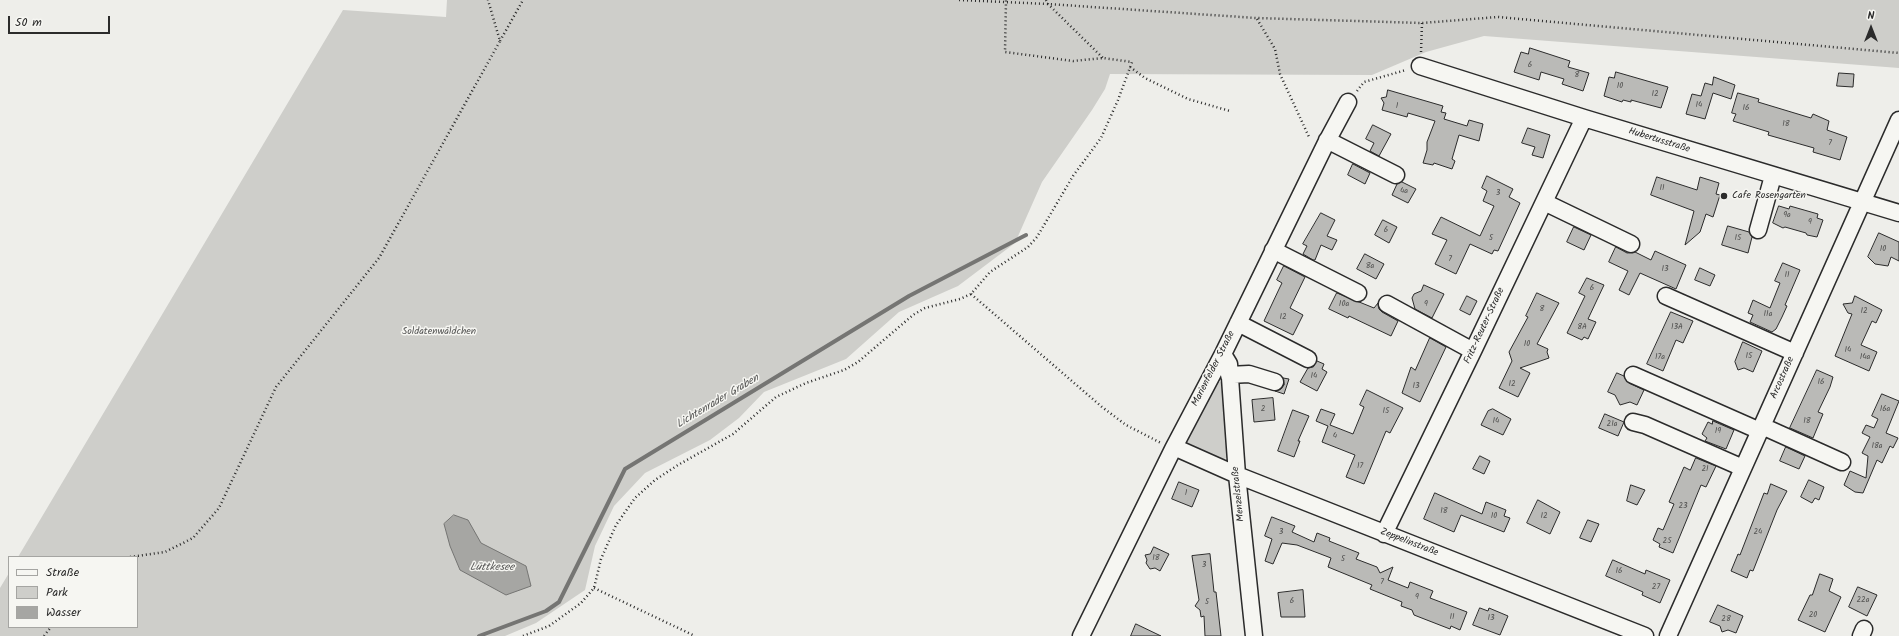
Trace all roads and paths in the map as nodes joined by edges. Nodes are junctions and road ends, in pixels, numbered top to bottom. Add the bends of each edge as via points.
1 (488, 0) edge
2 (523, 0) edge
3 (959, 0) edge
4 (1046, 0) edge
5 (1006, 2) edge
6 (1048, 4) junction
7 (1256, 18) junction
8 (1422, 23) junction
9 (500, 41) junction
10 (1899, 53) edge
11 (1103, 58) junction
12 (1420, 66) junction
13 (1130, 67) junction
14 (1348, 102) joint
15 (1230, 111) dead end
16 (1584, 118) junction
17 (1899, 120) edge
18 (1309, 137) dead end
19 (1327, 140) junction
20 (1396, 175) dead end
21 (1773, 176) junction
22 (1544, 202) junction
23 (1862, 203) junction
24 (1899, 213) edge
25 (1758, 230) dead end
26 (1631, 244) dead end
27 (1273, 250) junction
28 (1358, 292) dead end
29 (971, 294) junction
30 (1666, 296) dead end
31 (1386, 304) dead end
32 (1238, 323) junction
33 (1473, 351) junction
34 (1795, 353) junction
35 (1223, 354) junction
36 (1308, 359) dead end
37 (1229, 375) junction
38 (1633, 375) dead end
39 (1275, 382) dead end
40 (1633, 422) dead end
41 (1761, 429) junction
42 (1173, 448) junction
43 (1842, 462) dead end
44 (1743, 468) junction
45 (1237, 475) junction
46 (1384, 534) junction
47 (137, 556) edge
48 (594, 588) junction
49 (50, 628) edge
50 (44, 636) edge
51 (523, 636) edge
52 (695, 636) edge
53 (1081, 636) edge
54 (1254, 636) edge
55 (1645, 636) edge
56 (1668, 636) edge

1 - 9 path
2 - 9 path
3 - 5 path
4 - 6 path
5 - 6 path
5 - 11 path via 1005,52 1073,61
6 - 7 path
6 - 11 path
7 - 8 path
7 - 18 path via 1275,50 1280,74
8 - 10 path via 1498,17
8 - 12 path
9 - 47 path via 378,258 276,387 218,508 193,538 166,552
11 - 13 path via 1132,62
12 - 14 path via 1364,82
12 - 16 street, Hubertusstraße
13 - 15 path via 1145,78 1188,99
13 - 29 path via 1106,130 1073,176 1037,237 1028,247 990,272
14 - 19 street, Marienfelder Straße
16 - 21 street, Hubertusstraße
16 - 22 street, Fritz-Reuter-Straße
17 - 23 street, Arcostraße
19 - 20 street
19 - 27 street, Marienfelder Straße
21 - 23 street, Hubertusstraße
21 - 25 street
22 - 26 street
22 - 33 street, Fritz-Reuter-Straße
23 - 24 street, Hubertusstraße
23 - 34 street, Arcostraße
27 - 28 street
27 - 32 street, Marienfelder Straße
29 - 42 path via 1120,421
29 - 48 path via 925,308 913,315 858,362 776,397 733,434 655,480 635,498 616,525 601,559
30 - 34 street
31 - 33 street
32 - 35 street, Marienfelder Straße
32 - 36 street
33 - 46 street, Fritz-Reuter-Straße
34 - 41 street, Arcostraße
35 - 37 street, Menzelstraße via 1229,364
35 - 42 street, Marienfelder Straße
37 - 39 street via 1249,374
37 - 45 street, Menzelstraße
38 - 41 street
40 - 44 street
41 - 43 street
41 - 44 street, Arcostraße
42 - 45 street, Zeppelinstraße
42 - 53 street, Marienfelder Straße
44 - 56 street, Arcostraße
45 - 46 street, Zeppelinstraße
45 - 54 street, Menzelstraße
46 - 55 street, Zeppelinstraße
48 - 51 path via 571,612 549,626
48 - 52 path
49 - 50 path

